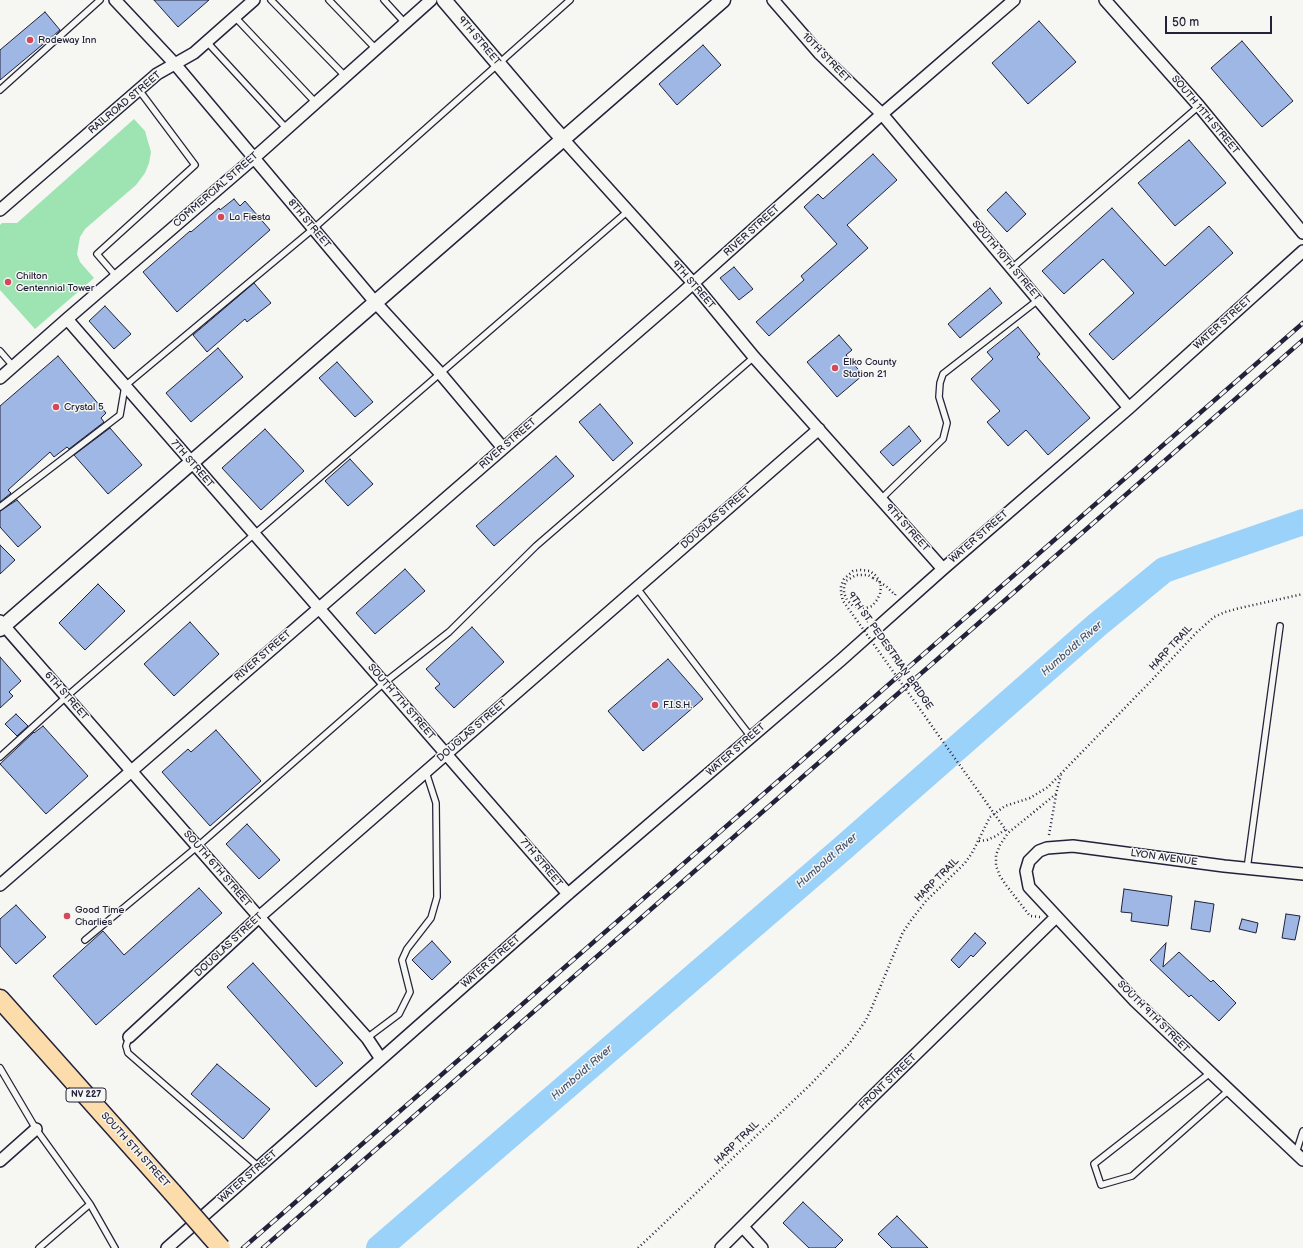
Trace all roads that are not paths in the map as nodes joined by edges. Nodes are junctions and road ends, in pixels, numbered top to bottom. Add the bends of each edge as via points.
1 (100, 0) edge
2 (115, 0) edge
3 (254, 0) edge
4 (271, 0) edge
5 (329, 0) edge
6 (384, 0) edge
7 (431, 0) edge
8 (444, 0) edge
9 (570, 0) edge
10 (723, 0) edge
11 (773, 0) edge
12 (1014, 0) edge
13 (1105, 0) edge
14 (235, 17) junction
15 (405, 23) junction
16 (207, 42) junction
17 (376, 49) junction
18 (176, 64) junction
19 (499, 64) junction
20 (345, 76) junction
21 (0, 90) edge
22 (139, 90) junction
23 (316, 103) junction
24 (1199, 106) junction
25 (882, 114) junction
26 (287, 128) junction
27 (563, 139) junction
28 (254, 158) junction
29 (0, 210) edge
30 (628, 211) junction
31 (313, 229) junction
32 (1303, 233) edge
33 (1303, 251) edge
34 (1012, 268) junction
35 (116, 276) junction
36 (693, 283) junction
37 (1038, 300) junction
38 (375, 302) junction
39 (67, 319) junction
40 (0, 351) edge
41 (754, 357) junction
42 (13, 366) junction
43 (440, 373) junction
44 (0, 378) edge
45 (125, 386) junction
46 (1129, 408) junction
47 (819, 429) junction
48 (503, 448) junction
49 (191, 462) junction
50 (881, 499) junction
51 (0, 507) edge
52 (254, 535) junction
53 (943, 568) junction
54 (636, 587) junction
55 (318, 608) junction
56 (1, 625) edge
57 (1280, 626) dead end
58 (384, 683) junction
59 (66, 697) junction
60 (751, 737) junction
61 (446, 754) junction
62 (0, 757) edge
63 (131, 771) junction
64 (426, 772) junction
65 (514, 832) joint
66 (198, 846) junction
67 (1047, 848) joint
68 (1247, 869) junction
69 (1303, 874) edge
70 (0, 885) edge
71 (568, 894) junction
72 (259, 917) junction
73 (1056, 917) junction
74 (85, 940) dead end
75 (0, 999) edge
76 (129, 1037) joint
77 (367, 1038) junction
78 (381, 1058) junction
79 (0, 1068) edge
80 (1210, 1073) junction
81 (1229, 1090) junction
82 (36, 1129) junction
83 (1303, 1131) edge
84 (1299, 1156) edge
85 (0, 1161) edge
86 (259, 1168) junction
87 (90, 1204) junction
88 (743, 1227) junction
89 (39, 1248) edge
90 (115, 1248) edge
91 (167, 1248) edge
92 (221, 1248) edge
93 (721, 1248) edge
94 (762, 1248) edge

1 - 21 lane
2 - 18 street, 8TH STREET
3 - 14 street, RAILROAD STREET
4 - 20 lane
5 - 17 lane
6 - 15 lane
7 - 15 street, COMMERCIAL STREET
8 - 19 street, 9TH STREET
9 - 19 lane
10 - 27 street
11 - 25 street, 10TH STREET via 819,53
12 - 25 street, RIVER STREET
13 - 24 street, SOUTH 11TH STREET
14 - 16 street, RAILROAD STREET
14 - 23 lane
15 - 17 street, COMMERCIAL STREET
16 - 18 street, RAILROAD STREET
16 - 26 lane
17 - 20 street, COMMERCIAL STREET
18 - 22 street, RAILROAD STREET via 157,74
18 - 28 street, 8TH STREET
19 - 27 street, 9TH STREET
19 - 31 lane
20 - 23 street, COMMERCIAL STREET
22 - 29 street, RAILROAD STREET
22 - 35 lane via 195,165 96,254
23 - 26 street, COMMERCIAL STREET
24 - 32 street, SOUTH 11TH STREET
24 - 34 lane
25 - 34 street, SOUTH 10TH STREET
25 - 36 street, RIVER STREET
26 - 28 street, COMMERCIAL STREET
27 - 30 street, 9TH STREET
27 - 38 street
28 - 31 street, 8TH STREET
28 - 35 street, COMMERCIAL STREET
30 - 36 street, 9TH STREET
30 - 43 lane
31 - 38 street, 8TH STREET
31 - 45 lane
33 - 46 street, WATER STREET
34 - 37 street, SOUTH 10TH STREET
35 - 39 street, COMMERCIAL STREET
36 - 41 street, 9TH STREET
36 - 48 street, RIVER STREET
37 - 46 street, SOUTH 10TH STREET
37 - 50 lane via 943,374 939,396 948,423 943,440
38 - 43 street, 8TH STREET
38 - 49 street
39 - 42 street, COMMERCIAL STREET
39 - 45 street, 7TH STREET
40 - 42 lane
41 - 47 street, 9TH STREET
41 - 58 lane via 536,546 449,632
42 - 44 street, COMMERCIAL STREET
43 - 48 street, 8TH STREET
43 - 52 lane
45 - 49 street, 7TH STREET
45 - 51 lane via 120,415
46 - 53 street, WATER STREET
47 - 50 street, 9TH STREET
47 - 54 street, DOUGLAS STREET
48 - 55 street, RIVER STREET
49 - 52 street, 7TH STREET
49 - 56 street
50 - 53 street, 9TH STREET
52 - 55 street, 7TH STREET
52 - 59 lane
53 - 60 street, WATER STREET
54 - 60 lane
54 - 61 street, DOUGLAS STREET
55 - 58 street, SOUTH 7TH STREET
55 - 63 street, RIVER STREET
56 - 59 street, 6TH STREET
57 - 68 lane
58 - 61 street, SOUTH 7TH STREET
58 - 66 lane
59 - 62 lane
59 - 63 street, 6TH STREET
60 - 71 street, WATER STREET
61 - 64 street, DOUGLAS STREET
61 - 65 street, SOUTH 7TH STREET
63 - 66 street, SOUTH 6TH STREET
63 - 70 street, RIVER STREET
64 - 72 street, DOUGLAS STREET
64 - 77 lane via 436,803 437,897 431,918 407,949 402,960 410,992 399,1014
65 - 71 street, 7TH STREET
66 - 72 street, SOUTH 6TH STREET
66 - 74 lane
67 - 68 street, LYON AVENUE via 1073,846
67 - 73 street, SOUTH 9TH STREET via 1039,851 1029,862 1026,871 1029,887
68 - 69 street, LYON AVENUE
71 - 78 street, WATER STREET
72 - 76 street, DOUGLAS STREET
72 - 77 street, SOUTH 6TH STREET
73 - 80 street, SOUTH 9TH STREET via 1135,1001
73 - 88 street, FRONT STREET
75 - 92 main road, SOUTH 5TH STREET / NV 227, bridge
76 - 86 lane via 126,1046 128,1053
77 - 78 street, SOUTH 6TH STREET
78 - 86 street, WATER STREET
79 - 82 lane
80 - 81 street, SOUTH 9TH STREET
80 - 81 lane via 1094,1164 1102,1185 1132,1176
81 - 84 street, SOUTH 9TH STREET
82 - 85 street
82 - 87 lane
83 - 84 lane
86 - 91 street, WATER STREET
87 - 89 lane
87 - 90 lane
88 - 93 street, FRONT STREET
88 - 94 street

